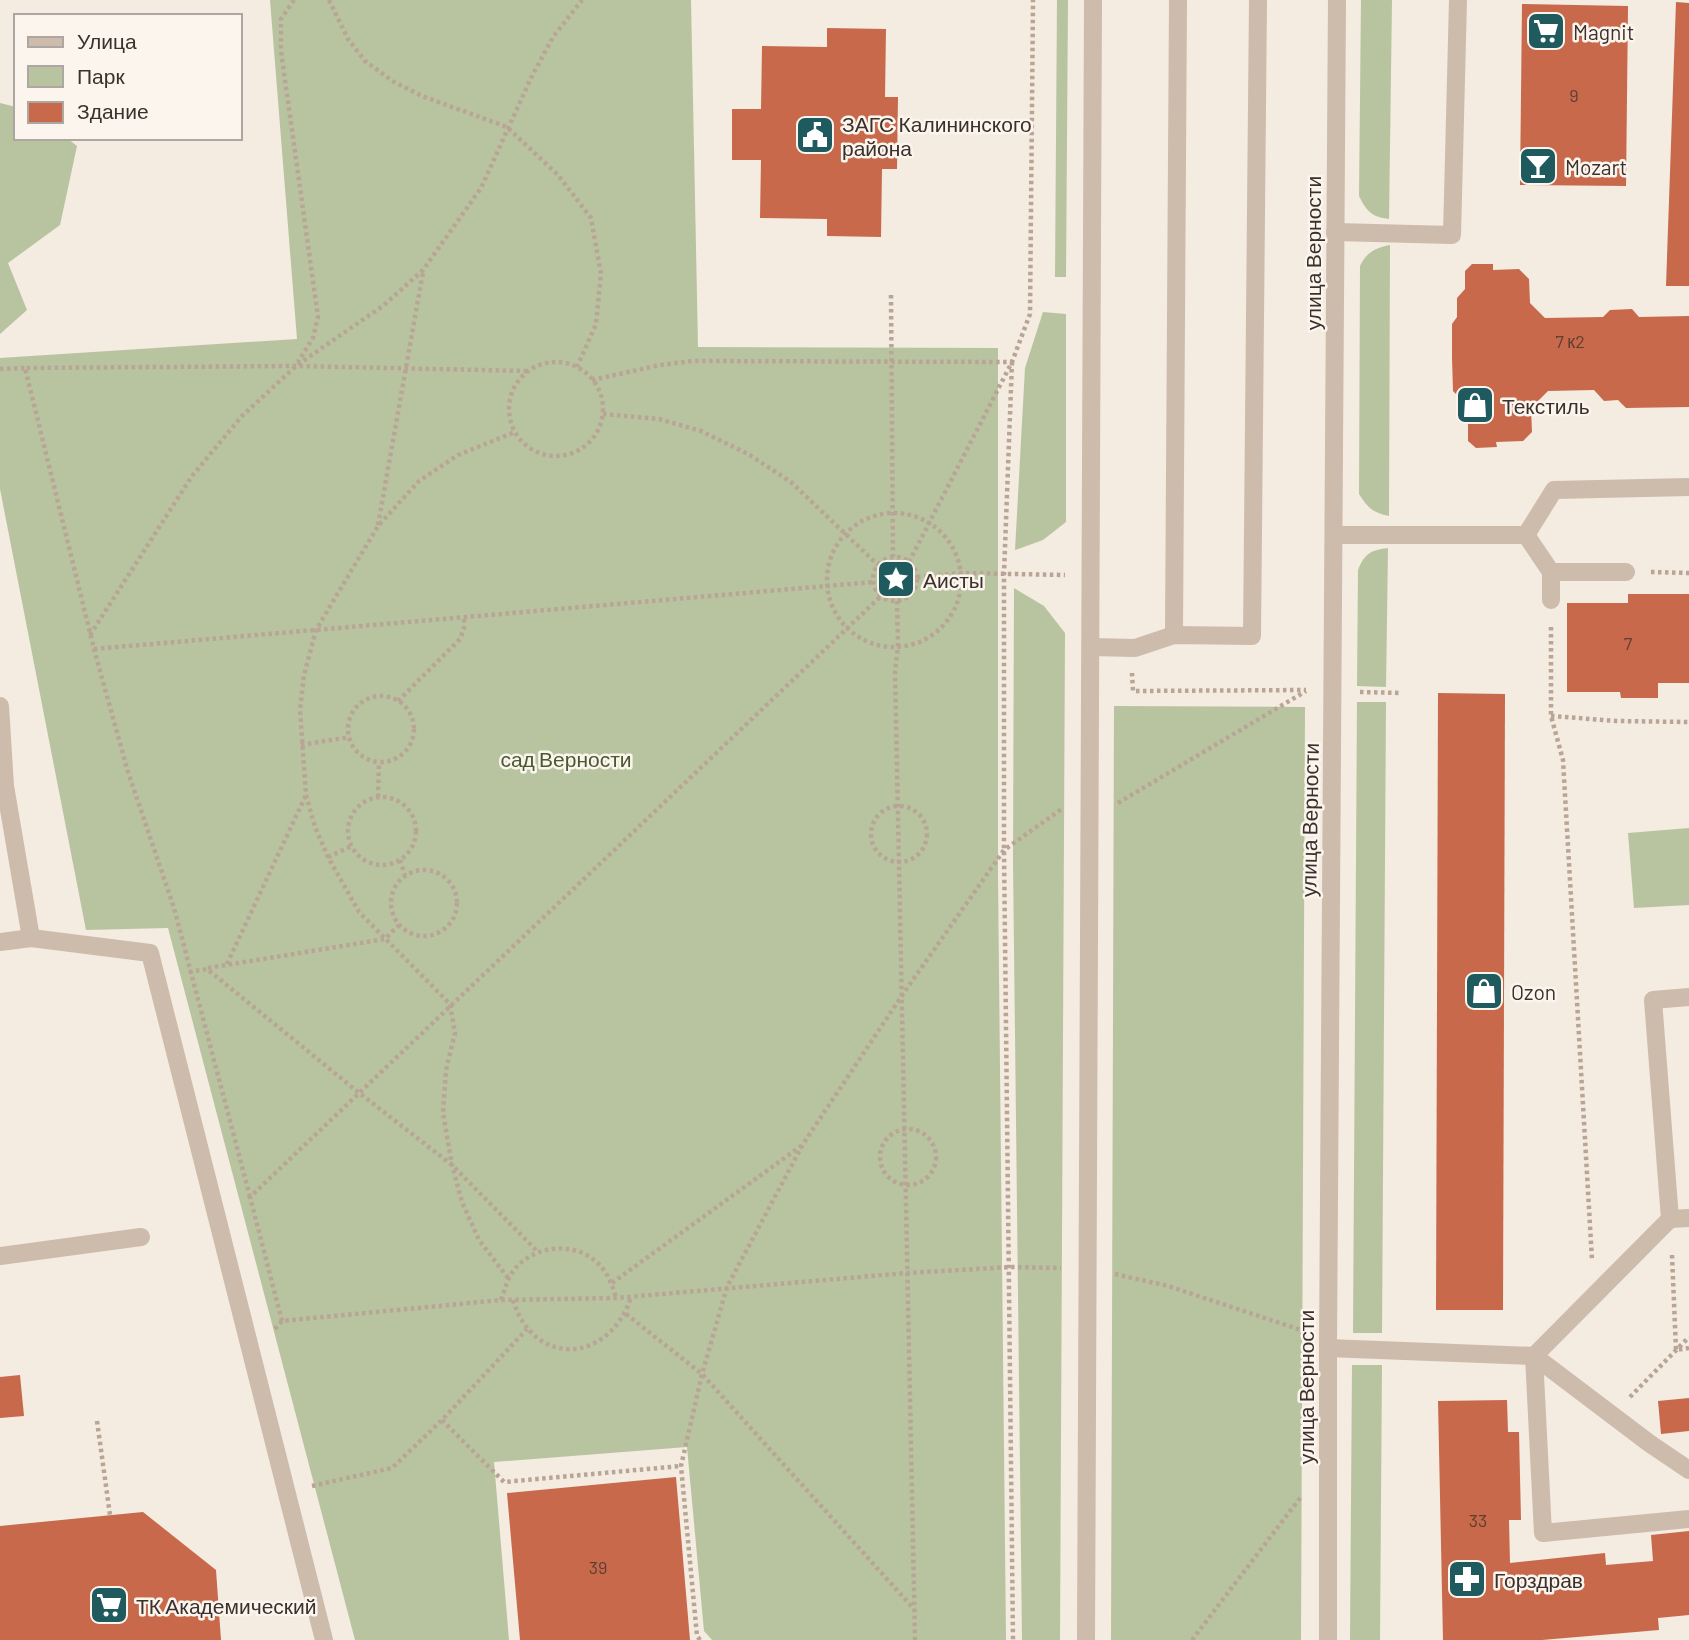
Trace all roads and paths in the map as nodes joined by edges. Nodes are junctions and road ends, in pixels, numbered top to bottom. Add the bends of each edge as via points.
1 (294, 0) edge
2 (329, 0) edge
3 (582, 0) edge
4 (1033, 0) edge
5 (1093, 0) edge
6 (1178, 0) edge
7 (1258, 0) edge
8 (1337, 0) edge
9 (1458, 0) edge
10 (507, 127) junction
11 (1335, 232) junction
12 (423, 270) junction
13 (891, 295) dead end
14 (1012, 362) junction
15 (890, 363) junction
16 (296, 366) junction
17 (404, 367) junction
18 (25, 368) junction
19 (577, 368) junction
20 (0, 369) edge
21 (528, 371) junction
22 (592, 380) junction
23 (603, 414) junction
24 (515, 432) junction
25 (1689, 487) edge
26 (893, 513) junction
27 (929, 523) junction
28 (378, 526) junction
29 (846, 534) junction
30 (1334, 535) junction
31 (1526, 535) junction
32 (893, 558) junction
33 (909, 562) junction
34 (878, 565) junction
35 (1551, 572) junction
36 (1626, 572) joint
37 (961, 573) junction
38 (1689, 573) edge
39 (1004, 574) junction
40 (1091, 576) junction
41 (917, 577) junction
42 (873, 582) junction
43 (828, 584) junction
44 (881, 596) junction
45 (1551, 600) joint
46 (897, 601) junction
47 (464, 618) junction
48 (848, 628) junction
49 (316, 630) junction
50 (90, 635) junction
51 (1174, 635) junction
52 (898, 647) junction
53 (1091, 647) junction
54 (1132, 648) junction
55 (94, 649) junction
56 (1360, 692) dead end
57 (1401, 693) dead end
58 (398, 701) junction
59 (0, 706) edge
60 (1551, 716) junction
61 (1689, 722) edge
62 (350, 737) junction
63 (301, 745) junction
64 (379, 762) junction
65 (3, 788) edge
66 (306, 795) junction
67 (378, 797) junction
68 (897, 805) junction
69 (1064, 808) dead end
70 (1108, 809) dead end
71 (352, 846) junction
72 (1004, 850) junction
73 (328, 857) junction
74 (400, 860) junction
75 (898, 862) junction
76 (405, 875) junction
77 (399, 925) junction
78 (31, 938) junction
79 (385, 939) junction
80 (0, 942) edge
81 (226, 965) junction
82 (207, 969) junction
83 (190, 972) junction
84 (902, 994) junction
85 (1689, 997) edge
86 (450, 1004) junction
87 (358, 1092) junction
88 (904, 1129) junction
89 (803, 1144) junction
90 (452, 1165) junction
91 (905, 1185) junction
92 (250, 1197) junction
93 (1689, 1218) edge
94 (1670, 1219) junction
95 (141, 1237) dead end
96 (538, 1252) junction
97 (0, 1256) edge
98 (1011, 1267) junction
99 (1088, 1268) junction
100 (906, 1273) junction
101 (508, 1278) junction
102 (612, 1283) junction
103 (727, 1287) junction
104 (1594, 1296) junction
105 (631, 1297) junction
106 (617, 1298) junction
107 (501, 1300) junction
108 (513, 1300) junction
109 (626, 1314) junction
110 (527, 1329) junction
111 (1303, 1331) dead end
112 (1689, 1337) edge
113 (1328, 1348) junction
114 (1689, 1348) edge
115 (1676, 1350) junction
116 (1534, 1356) junction
117 (702, 1374) junction
118 (1613, 1415) junction
119 (442, 1420) junction
120 (97, 1421) dead end
121 (681, 1466) junction
122 (1689, 1470) edge
123 (286, 1492) junction
124 (1302, 1496) dead end
125 (110, 1516) dead end
126 (1689, 1519) edge
127 (914, 1610) junction
128 (324, 1640) edge
129 (700, 1640) edge
130 (915, 1640) edge
131 (1013, 1640) edge
132 (1086, 1640) edge
133 (1192, 1640) edge
134 (1328, 1640) edge

1 - 16 path via 281,19 281,51 318,317 313,338
2 - 10 path via 348,39 365,61 384,75 422,96
3 - 10 path via 553,37
4 - 14 path via 1030,314
5 - 40 street
6 - 51 street
7 - 51 street via 1252,636
8 - 11 street, улица Верности
9 - 11 street via 1452,235
10 - 12 path via 481,188
10 - 19 path via 558,175 591,218 601,274 596,324
11 - 30 street, улица Верности
12 - 16 path via 384,305
12 - 17 path
13 - 15 path
14 - 15 path
14 - 27 path
14 - 39 path
15 - 22 path via 692,361
15 - 26 path
16 - 17 path
16 - 18 path
16 - 50 path via 242,416 192,475
17 - 21 path
17 - 28 path
18 - 20 path
18 - 50 path
19 - 21 path via 552,362
19 - 22 path
21 - 24 path via 511,395 509,410
22 - 23 path
23 - 24 path via 589,442 569,454 538,452
23 - 29 path via 659,419 701,431 748,454 791,482
24 - 28 path via 458,455 419,481
25 - 31 street via 1554,490
26 - 27 path
26 - 29 path via 868,519
26 - 32 path
27 - 33 path
27 - 37 path via 951,545
28 - 49 path
29 - 34 path
29 - 43 path via 832,557
30 - 31 street
30 - 113 street, улица Верности
31 - 35 street
32 - 33 path
32 - 34 path
33 - 41 path
34 - 42 path
35 - 36 street
35 - 45 street
36 - 38 path
37 - 39 path
37 - 41 path
37 - 52 path via 958,600 945,624 924,640
39 - 40 path
39 - 72 path
40 - 53 street
41 - 46 path via 912,593
42 - 43 path
42 - 44 path
43 - 47 path
43 - 48 path via 834,608
44 - 46 path
44 - 48 path
45 - 60 path
46 - 52 path
47 - 49 path
47 - 58 path via 460,639
48 - 52 path via 871,642
48 - 86 path
49 - 55 path
49 - 63 path via 304,675
50 - 55 path
51 - 54 street
52 - 68 path
53 - 54 street
53 - 99 street
54 - 70 path via 1133,691 1307,690
55 - 83 path
56 - 57 path
58 - 62 path via 378,697 358,706 351,715
58 - 64 path via 413,720 412,741 399,757
59 - 65 street
60 - 61 path
60 - 104 path via 1563,760
62 - 63 path
62 - 64 path via 360,755
63 - 66 path
64 - 67 path
65 - 78 street
66 - 73 path
66 - 81 path
67 - 71 path via 352,814 348,835
67 - 74 path via 406,806 416,824 413,845
68 - 75 path
68 - 75 path via 881,811 871,834 881,857
68 - 75 path via 922,816 928,834 915,858
69 - 72 path
71 - 73 path
71 - 74 path via 368,861 390,864
72 - 84 path
72 - 98 path
73 - 79 path via 359,912
74 - 76 path
75 - 84 path
76 - 77 path via 391,899
76 - 77 path via 435,871 451,883 458,902 452,921 436,934 415,935
77 - 79 path
78 - 80 street
78 - 123 street via 150,953
79 - 81 path
79 - 86 path
81 - 82 path
82 - 83 path
82 - 87 path
83 - 92 path
84 - 88 path
84 - 89 path
85 - 94 street via 1653,1000
86 - 87 path
86 - 90 path via 454,1033 443,1113
87 - 90 path
87 - 92 path
88 - 91 path
88 - 91 path via 889,1135 879,1157 884,1173
88 - 91 path via 929,1137 936,1161 929,1177
89 - 102 path
89 - 103 path
90 - 96 path
90 - 101 path via 479,1240
91 - 100 path
92 - 107 path via 282,1321
93 - 94 street
94 - 104 street
94 - 115 path
95 - 97 street
96 - 101 path
96 - 102 path via 552,1248 581,1252 594,1260
98 - 99 path
98 - 100 path
98 - 131 path
99 - 111 path via 1168,1286
99 - 132 street
100 - 103 path
100 - 127 path
101 - 107 path
102 - 106 path
103 - 105 path
103 - 117 path
104 - 116 street
105 - 106 path
105 - 109 path
106 - 108 path
107 - 108 path
108 - 110 path
109 - 110 path via 612,1332 584,1347 553,1346
109 - 117 path
110 - 119 path
112 - 115 path
113 - 116 street
113 - 134 street, улица Верности
114 - 115 path
115 - 118 path
116 - 118 street
116 - 126 street via 1543,1533
117 - 121 path
117 - 127 path
118 - 122 street
119 - 121 path via 505,1482
119 - 123 path via 392,1468
120 - 125 path
121 - 129 path
123 - 128 street
124 - 133 path
127 - 130 path

